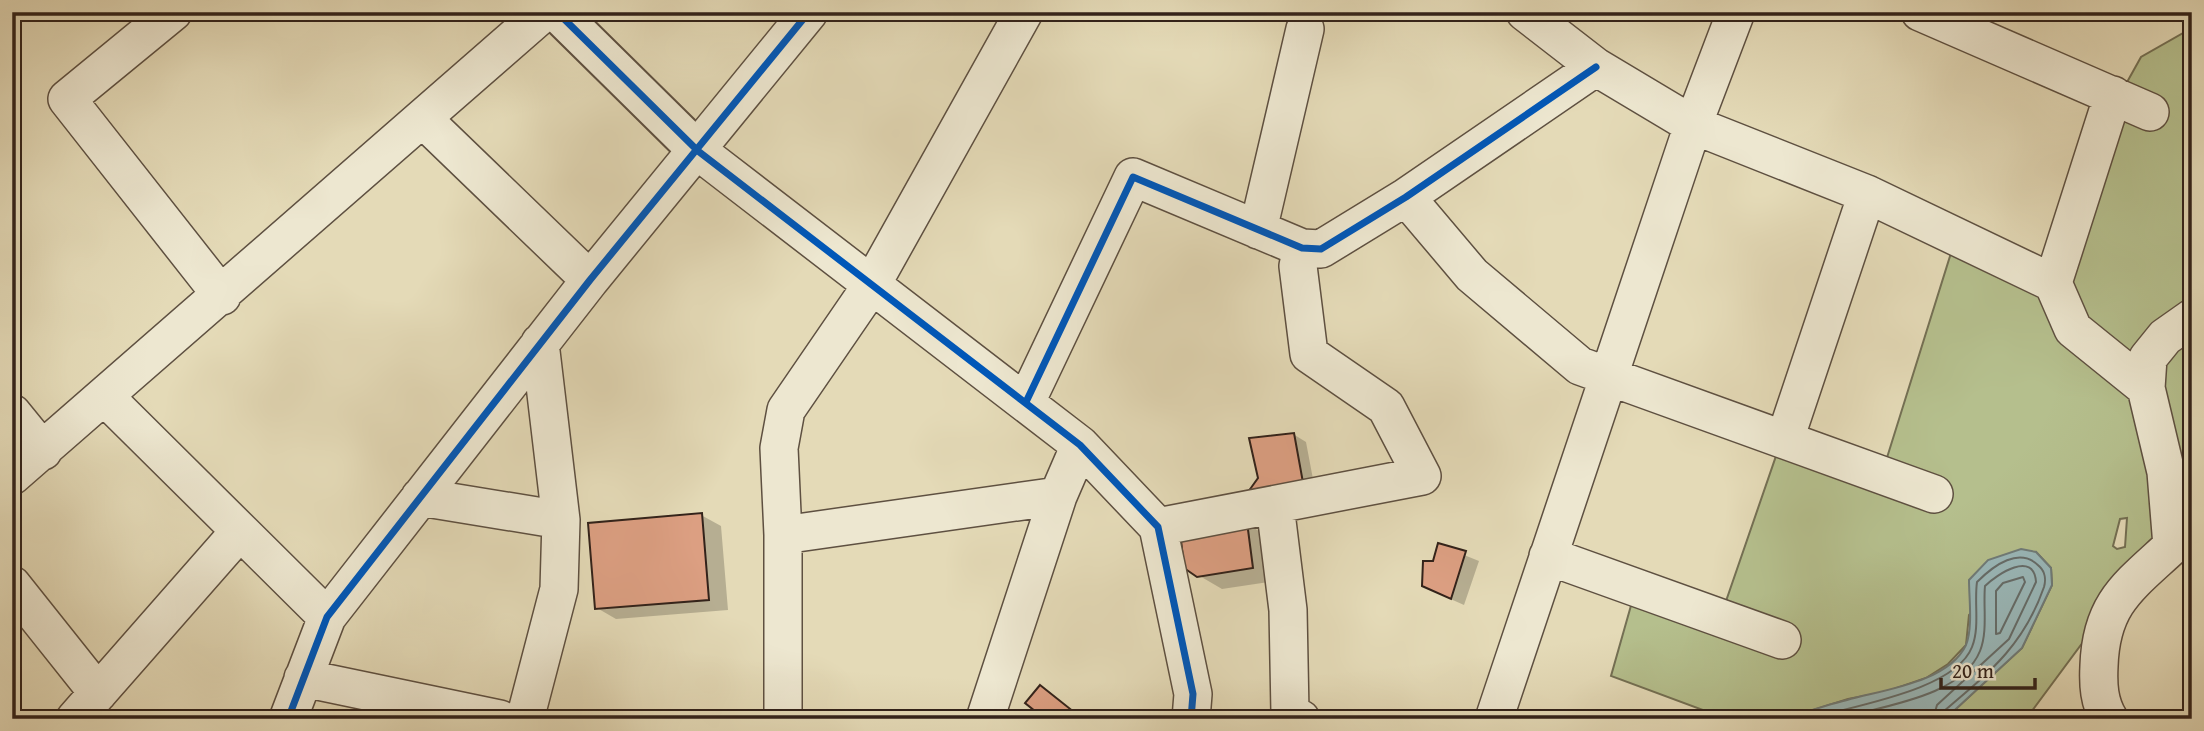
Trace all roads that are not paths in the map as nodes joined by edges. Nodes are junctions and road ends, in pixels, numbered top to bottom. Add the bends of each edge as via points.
1 (173, 12) edge
2 (544, 12) edge
3 (557, 12) edge
4 (809, 12) edge
5 (1024, 12) edge
6 (1525, 12) edge
7 (1736, 12) edge
8 (1920, 12) edge
9 (1961, 19) edge
10 (1305, 29) dead end
11 (1596, 67) junction
12 (2113, 95) junction
13 (2150, 112) dead end
14 (423, 119) junction
15 (1693, 125) junction
16 (698, 151) junction
17 (1867, 194) junction
18 (1406, 197) junction
19 (1258, 230) junction
20 (1302, 248) junction
21 (590, 280) junction
22 (2053, 283) junction
23 (872, 286) junction
24 (222, 296) junction
25 (2192, 318) edge
26 (540, 343) junction
27 (1609, 376) junction
28 (2146, 388) junction
29 (105, 397) junction
30 (1026, 402) junction
31 (12, 414) edge
32 (1785, 439) junction
33 (1080, 444) junction
34 (43, 451) junction
35 (12, 476) edge
36 (1934, 494) dead end
37 (1058, 496) junction
38 (421, 497) junction
39 (1275, 505) junction
40 (561, 520) junction
41 (1158, 527) junction
42 (240, 531) junction
43 (783, 534) junction
44 (1548, 556) junction
45 (2182, 557) edge
46 (12, 585) edge
47 (327, 617) junction
48 (1782, 640) dead end
49 (303, 678) junction
50 (87, 706) edge
51 (1500, 717) edge
52 (288, 719) edge
53 (500, 719) edge
54 (525, 719) edge
55 (783, 719) edge
56 (985, 719) edge
57 (1191, 719) edge
58 (1301, 719) edge
59 (2109, 719) edge

1 - 24 street via 67,99
2 - 14 street
3 - 16 street
4 - 16 street
5 - 23 street
6 - 11 street
7 - 15 street
8 - 9 street
9 - 12 street
10 - 19 street
11 - 15 street
11 - 18 street
12 - 13 street
12 - 22 street
14 - 21 street
14 - 24 street
15 - 17 street
15 - 27 street
16 - 21 street
16 - 23 street
17 - 22 street
17 - 32 street
18 - 20 street via 1321,249
18 - 27 street via 1472,275 1565,355
19 - 20 street
19 - 30 street via 1133,177
20 - 39 street via 1298,266 1309,354 1386,407 1422,476
21 - 26 street
22 - 28 street via 2073,329
23 - 30 street
23 - 43 street via 786,410 779,448
24 - 29 street
25 - 28 street via 2165,337 2148,358
26 - 38 street
26 - 40 street
27 - 32 street
27 - 44 street
28 - 45 street
29 - 34 street
29 - 42 street
30 - 33 street
31 - 34 street
32 - 36 street
33 - 37 street
33 - 41 street
34 - 35 street
37 - 43 street
37 - 56 street
38 - 40 street
38 - 47 street
39 - 41 street
39 - 58 street via 1288,610 1290,713
40 - 54 street via 559,589
41 - 57 street via 1194,694
42 - 47 street
42 - 50 street
43 - 55 street
44 - 48 street
44 - 51 street
45 - 59 street via 2125,589 2105,618 2098,673 2101,705
46 - 50 street
47 - 49 street
49 - 52 street
49 - 53 street

